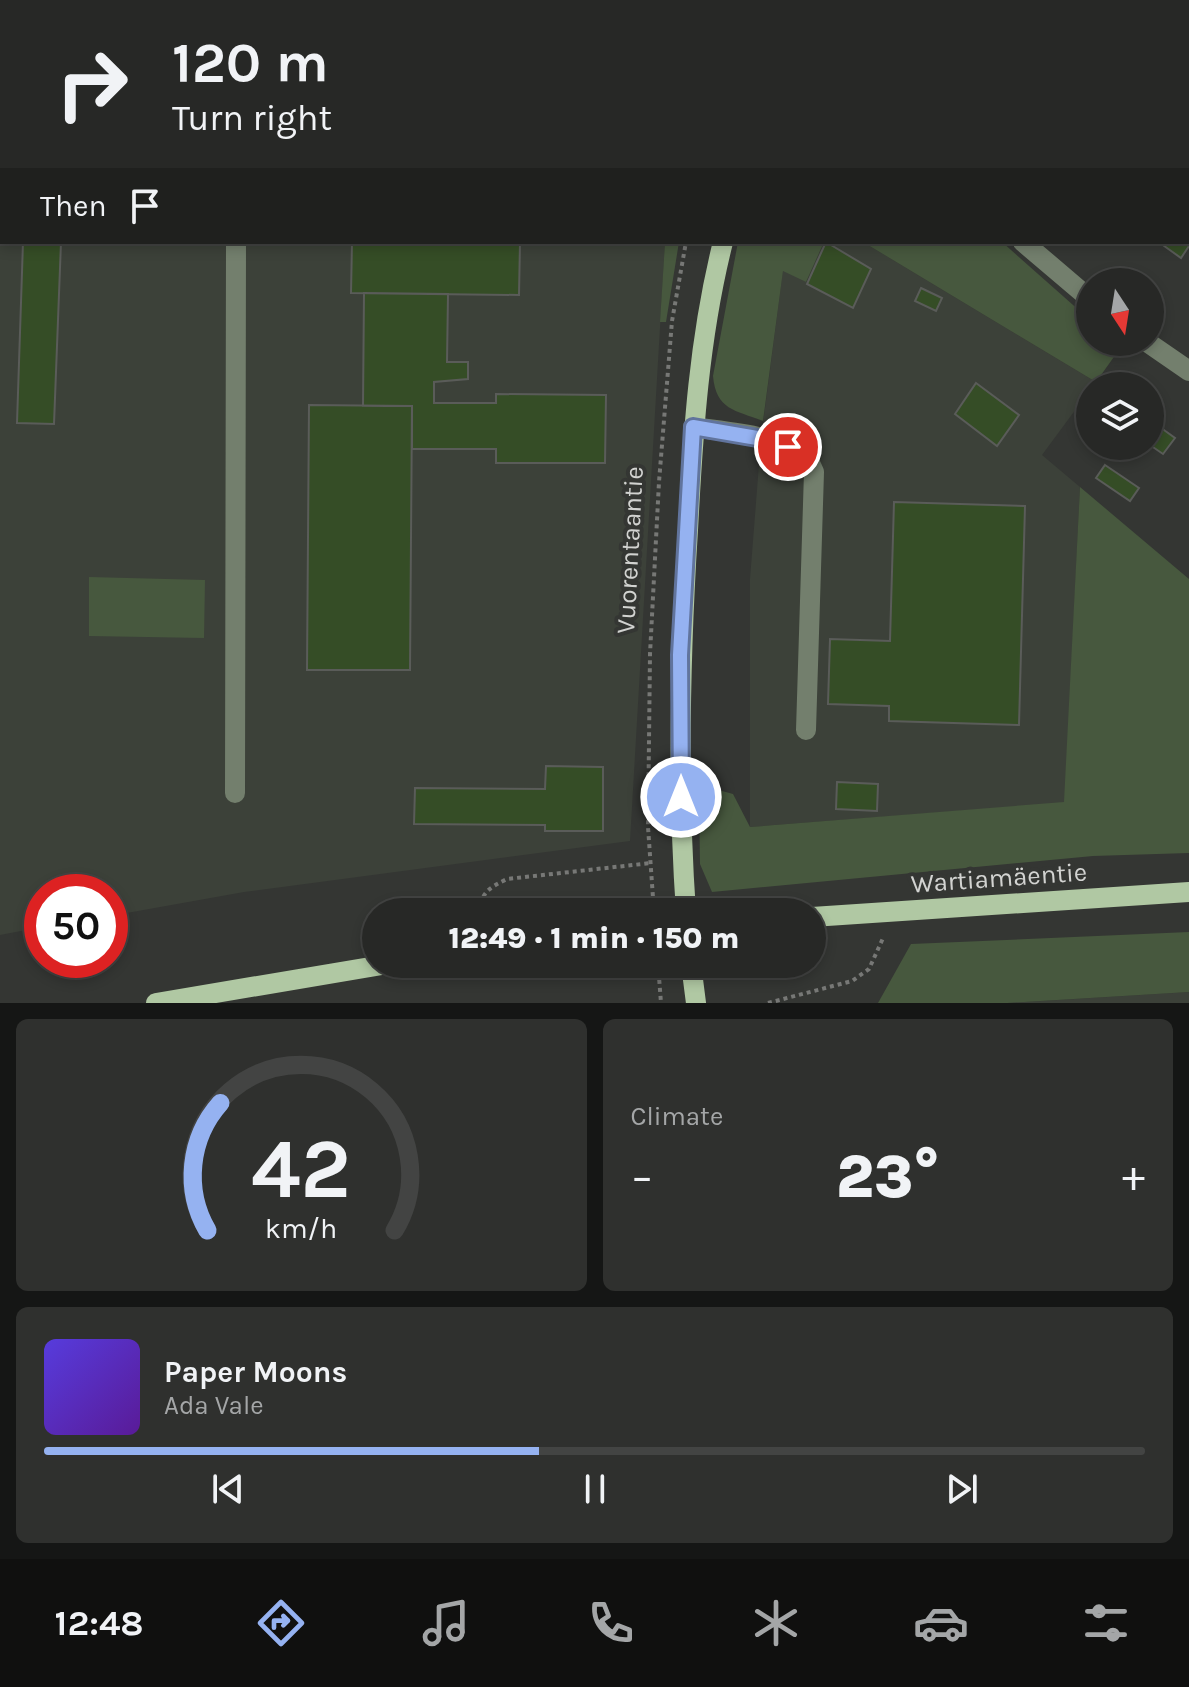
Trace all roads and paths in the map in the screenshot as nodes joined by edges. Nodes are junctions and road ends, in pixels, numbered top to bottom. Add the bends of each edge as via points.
1 (236, 244) edge
2 (686, 244) edge
3 (722, 244) edge
4 (1025, 244) edge
5 (1076, 287) edge
6 (1164, 354) edge
7 (1189, 371) edge
8 (693, 427) junction
9 (806, 730) dead end
10 (235, 793) dead end
11 (651, 863) junction
12 (1189, 892) edge
13 (482, 898) edge
14 (653, 898) edge
15 (685, 898) edge
16 (826, 916) edge
17 (884, 936) dead end
18 (362, 968) edge
19 (659, 978) edge
20 (693, 978) edge
21 (156, 1003) edge
22 (661, 1003) edge
23 (696, 1003) edge
24 (768, 1003) edge

1 - 10 street
2 - 11 path, Vuorentaantie via 672,321 657,513 650,654
3 - 8 main road
4 - 5 street
6 - 7 street
8 - 9 street via 788,447 807,457 814,472
8 - 15 main road via 680,655
11 - 13 path via 507,879
11 - 14 path, Vuorentaantie
12 - 16 main road, Wartiamäentie
17 - 24 path via 869,969 852,981
18 - 21 main road
19 - 22 path
20 - 23 main road

